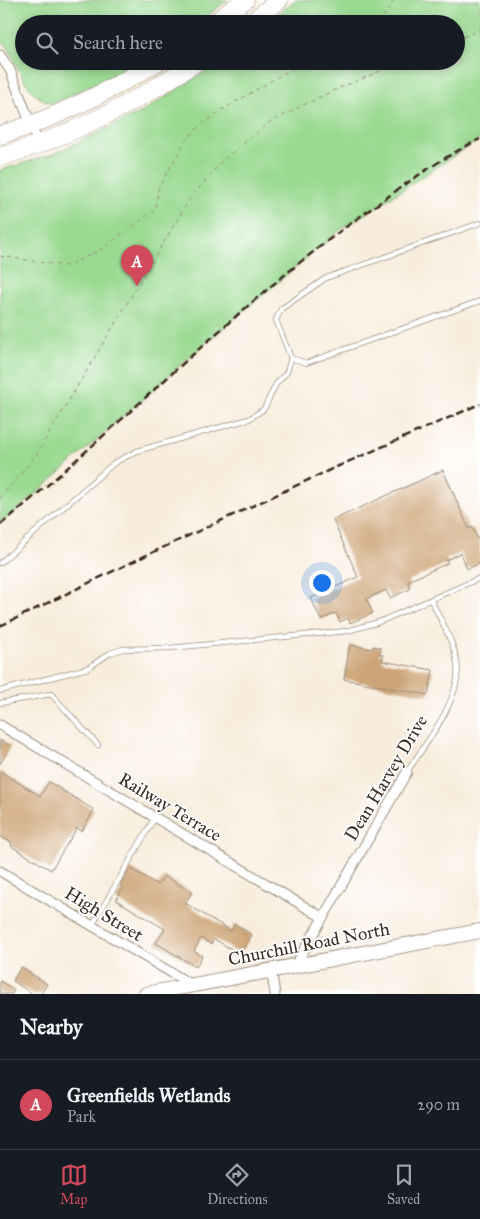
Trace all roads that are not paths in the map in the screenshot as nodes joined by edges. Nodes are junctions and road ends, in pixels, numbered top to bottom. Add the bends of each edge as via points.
1 (245, 0) edge
2 (279, 0) edge
3 (225, 15) edge
4 (261, 15) edge
5 (0, 55) edge
6 (144, 70) edge
7 (183, 70) edge
8 (30, 125) junction
9 (0, 134) edge
10 (39, 146) junction
11 (0, 157) edge
12 (480, 223) edge
13 (480, 301) edge
14 (290, 358) junction
15 (0, 563) edge
16 (480, 578) edge
17 (431, 600) junction
18 (0, 691) edge
19 (0, 703) edge
20 (0, 725) edge
21 (98, 745) dead end
22 (407, 772) joint
23 (155, 817) junction
24 (0, 871) edge
25 (322, 917) junction
26 (92, 926) junction
27 (480, 930) edge
28 (295, 966) junction
29 (270, 970) junction
30 (192, 985) junction
31 (155, 993) edge
32 (275, 994) edge

1 - 3 highway
2 - 4 highway
5 - 8 street via 10,70
6 - 8 highway via 106,92
7 - 10 highway via 141,98
8 - 9 highway
8 - 10 street
10 - 11 highway
12 - 14 lane via 326,278 281,309 276,320
13 - 14 lane via 306,363
14 - 15 lane via 287,372 276,384 264,409 249,419 137,451 114,463
16 - 17 lane
17 - 18 lane via 348,631 170,648 123,648 88,668
17 - 22 lane, Dean Harvey Drive via 456,658 457,686
19 - 21 lane via 50,694
20 - 23 street, Railway Terrace
22 - 25 street, Dean Harvey Drive
23 - 25 street, Railway Terrace
23 - 26 lane
24 - 26 street, High Street
25 - 28 street, Dean Harvey Drive
26 - 30 street, High Street
27 - 28 street, Churchill Road North
28 - 29 street, Churchill Road North
29 - 30 street, Churchill Road North
29 - 32 street
30 - 31 street, Churchill Road North

